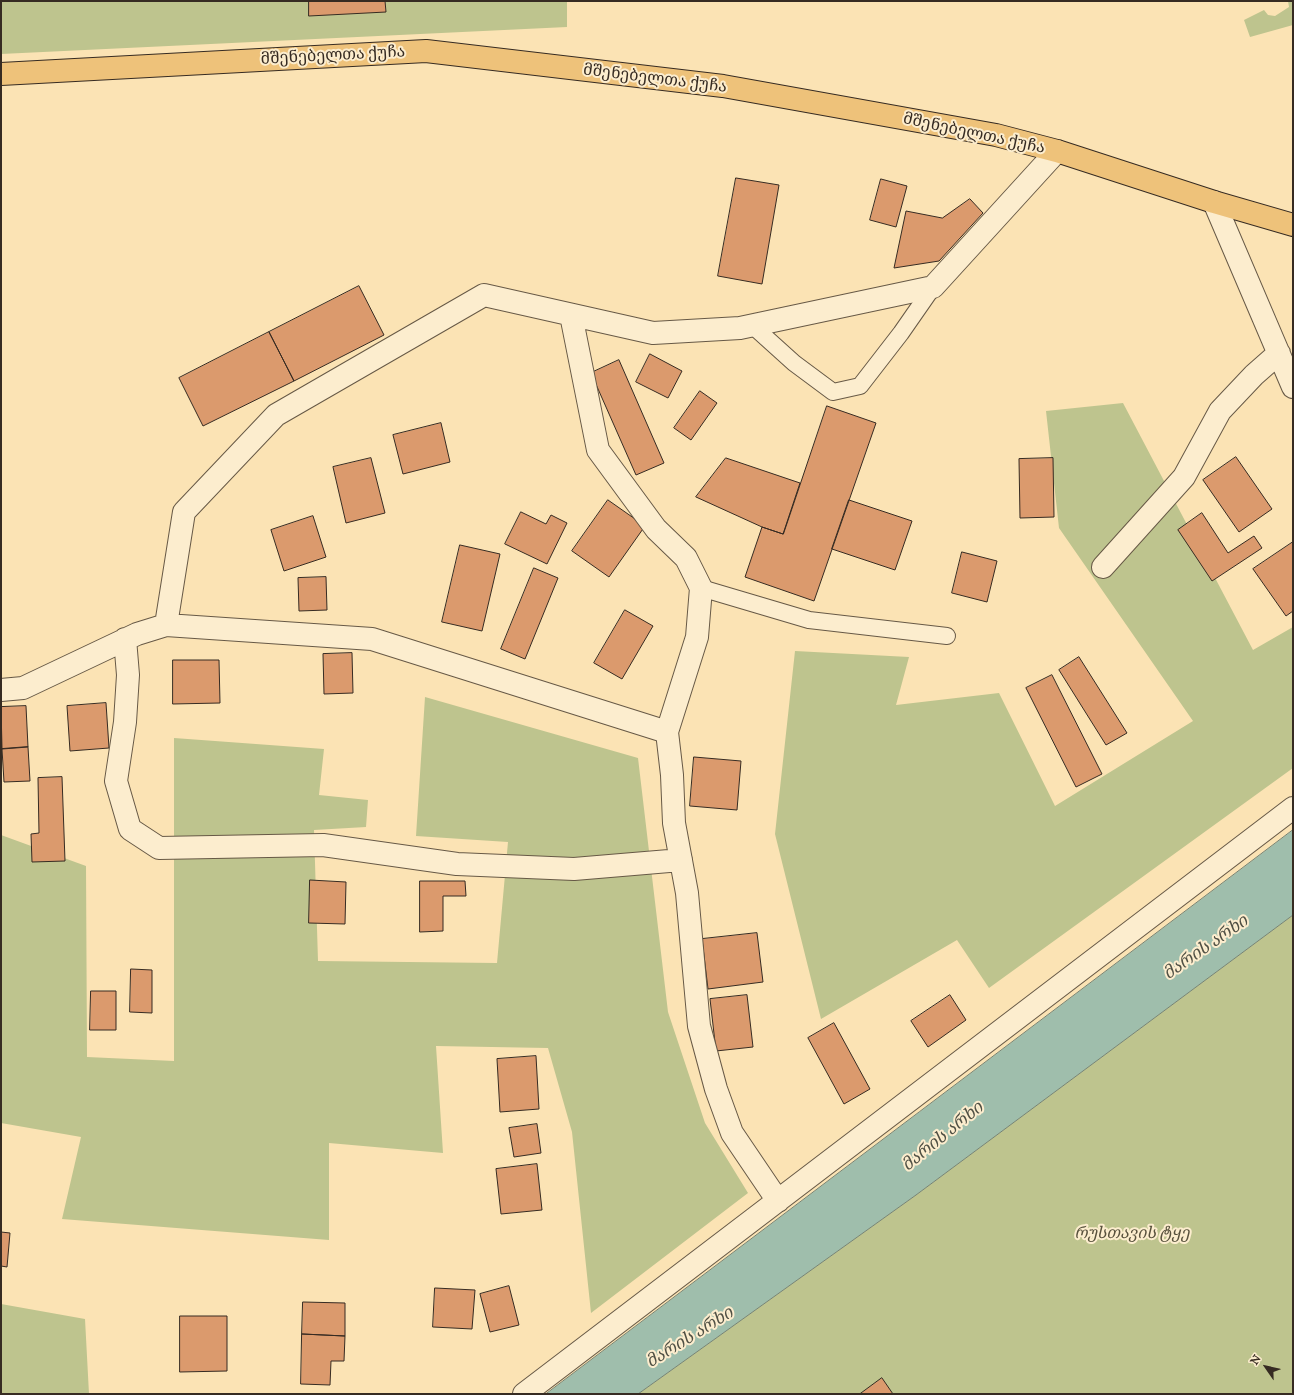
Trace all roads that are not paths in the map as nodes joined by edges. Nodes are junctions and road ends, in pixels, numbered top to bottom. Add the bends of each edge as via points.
1 (1, 74) edge
2 (1057, 151) junction
3 (1214, 202) junction
4 (1293, 225) edge
5 (933, 287) junction
6 (571, 315) junction
7 (753, 326) junction
8 (1278, 353) junction
9 (1293, 387) edge
10 (1103, 567) dead end
11 (701, 588) junction
12 (166, 624) junction
13 (947, 636) dead end
14 (125, 639) junction
15 (1, 690) edge
16 (667, 732) junction
17 (1293, 808) edge
18 (681, 860) junction
19 (778, 1201) junction
20 (524, 1394) edge

1 - 2 main road, მშენებელთა ქუჩა via 426,51 722,86 996,136
2 - 3 main road, მშენებელთა ქუჩა
2 - 5 street
3 - 4 main road, მშენებელთა ქუჩა
3 - 8 street
5 - 7 street
5 - 7 lane via 901,334 860,386 833,392 794,364
6 - 7 street via 653,334
6 - 11 street via 598,450 656,529 686,558
6 - 12 street via 484,295 276,415 184,512
8 - 9 street
8 - 10 street via 1254,374 1220,411 1184,477
11 - 13 lane via 809,620
11 - 16 street via 697,637
12 - 14 street
12 - 16 street via 372,638
14 - 15 street via 22,688
14 - 18 street via 128,675 125,722 116,781 130,829 159,848 323,846 457,864 574,869
16 - 18 street via 674,823
17 - 19 street
18 - 19 street via 688,893 699,1026 716,1089 732,1133
19 - 20 street

